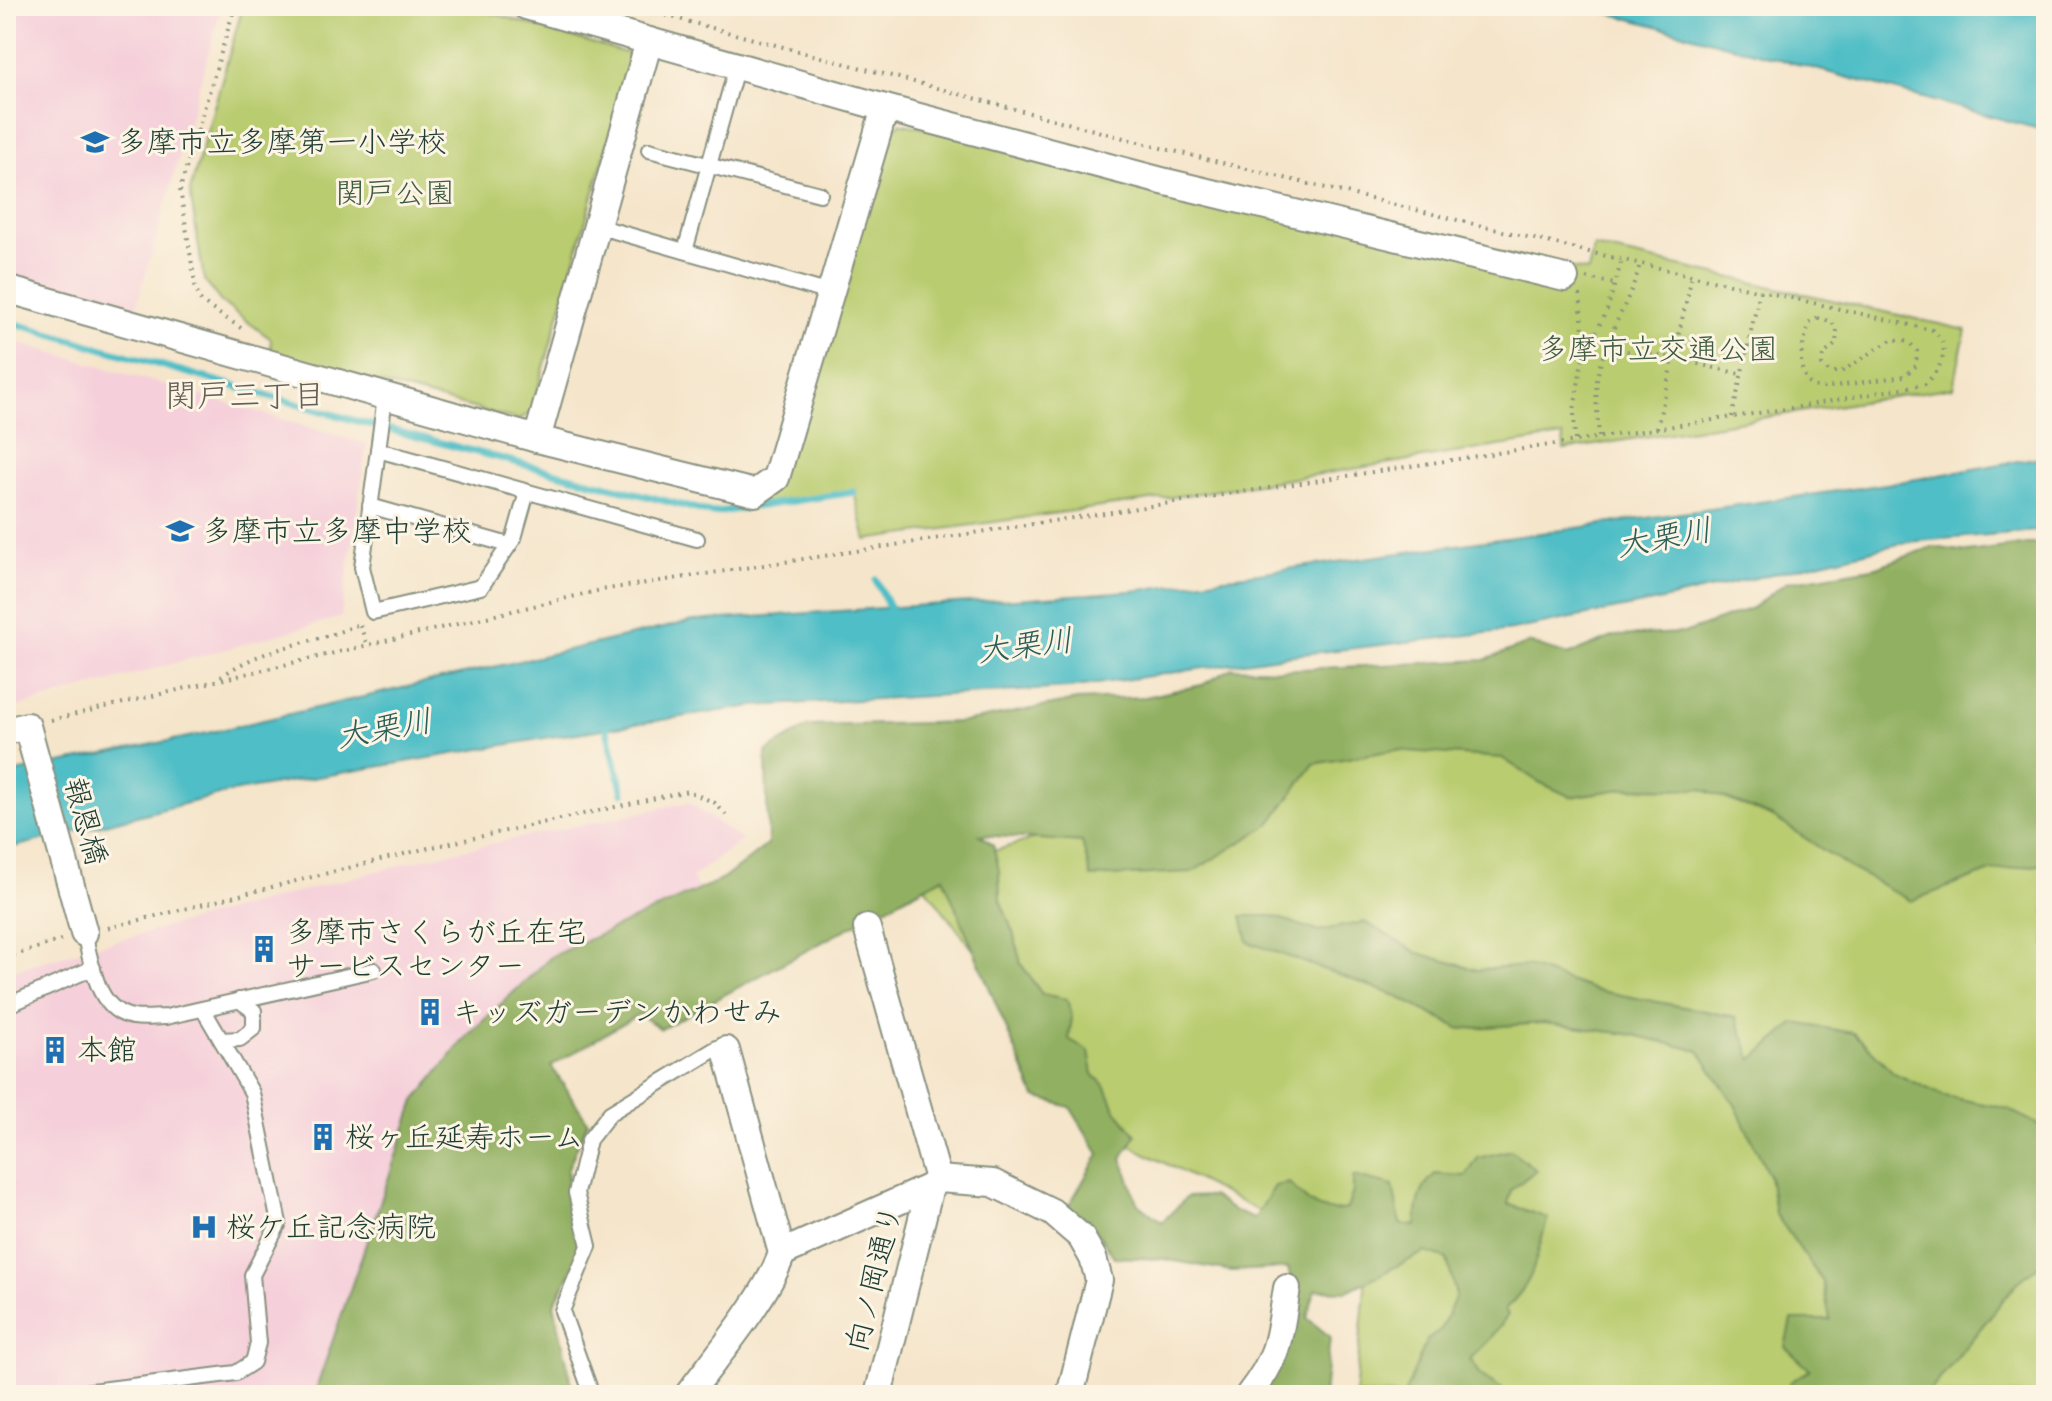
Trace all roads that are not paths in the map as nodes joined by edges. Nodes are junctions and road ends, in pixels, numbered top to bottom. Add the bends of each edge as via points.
1 (526, 6) edge
2 (649, 41) junction
3 (737, 65) junction
4 (885, 108) junction
5 (649, 150) dead end
6 (708, 165) junction
7 (820, 194) dead end
8 (597, 226) junction
9 (685, 251) junction
10 (1565, 278) road end
11 (6, 289) edge
12 (830, 293) junction
13 (384, 404) junction
14 (537, 439) junction
15 (379, 446) junction
16 (527, 492) junction
17 (370, 506) junction
18 (697, 539) dead end
19 (509, 545) junction
20 (17, 728) edge
21 (867, 928) dead end
22 (84, 933) joint
23 (93, 968) junction
24 (374, 970) dead end
25 (239, 1000) junction
26 (6, 1006) edge
27 (203, 1009) junction
28 (221, 1040) junction
29 (726, 1050) joint
30 (934, 1183) junction
31 (782, 1253) junction
32 (1287, 1288) dead end
33 (60, 1395) edge
34 (592, 1395) edge
35 (688, 1395) edge
36 (878, 1395) edge
37 (1070, 1395) edge
38 (1249, 1395) edge

1 - 2 street
2 - 3 street
2 - 8 street
3 - 4 street
3 - 6 lane
4 - 10 street
4 - 12 street
5 - 6 lane
6 - 7 lane
6 - 9 lane
8 - 9 lane
8 - 14 street
9 - 12 lane
11 - 13 street via 257,361
12 - 14 street via 776,478 755,493
13 - 14 street
13 - 15 lane
15 - 16 lane
15 - 17 lane
16 - 18 lane
16 - 19 lane
17 - 19 lane
17 - 19 lane via 362,567 373,612 481,587
20 - 22 street, 報恩橋
21 - 30 street
22 - 23 lane
23 - 26 lane
23 - 27 lane via 111,1009 132,1017
24 - 25 lane
25 - 27 lane
25 - 28 lane via 254,1011 254,1028 240,1039
27 - 28 lane
28 - 33 lane via 252,1093 279,1223 252,1275 258,1343 253,1362 236,1373
29 - 31 street
29 - 34 lane via 717,1048 610,1113 589,1140 576,1193 589,1246 562,1311
30 - 31 street
30 - 36 street, 向ノ岡通り
30 - 37 street via 993,1183 1052,1212 1081,1237 1099,1280
31 - 35 street via 746,1316
32 - 38 street via 1278,1348

